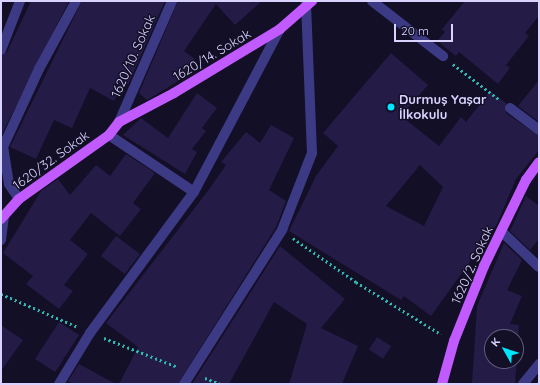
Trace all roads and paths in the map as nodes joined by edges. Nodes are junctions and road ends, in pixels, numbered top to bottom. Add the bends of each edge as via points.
1 (20, 1) edge
2 (76, 1) edge
3 (172, 1) edge
4 (372, 1) edge
5 (309, 2) edge
6 (280, 29) junction
7 (1, 50) edge
8 (444, 56) joint
9 (510, 108) joint
10 (119, 122) junction
11 (539, 130) edge
12 (109, 135) junction
13 (539, 162) edge
14 (194, 192) junction
15 (19, 199) junction
16 (3, 218) edge
17 (282, 230) junction
18 (501, 232) junction
19 (1, 240) edge
20 (539, 267) edge
21 (1, 294) edge
22 (90, 333) junction
23 (454, 341) junction
24 (539, 364) edge
25 (190, 372) junction
26 (59, 384) edge
27 (184, 384) edge
28 (221, 384) edge
29 (442, 384) edge
30 (523, 384) edge

1 - 7 street
2 - 15 street via 39,69 4,147 9,184
3 - 10 street, 1620/10. Sokak
4 - 8 street
5 - 6 main road, 1620/14. Sokak
5 - 17 street via 312,153
6 - 10 main road, 1620/14. Sokak via 174,93
6 - 14 street
8 - 9 path
9 - 11 street
10 - 12 main road, 1620/32. Sokak
12 - 14 street
12 - 15 main road, 1620/32. Sokak
13 - 18 main road, 1620/2. Sokak via 526,180
14 - 22 street
15 - 16 main road, 1620/32. Sokak
16 - 19 street
17 - 23 path via 356,282
17 - 25 street
18 - 20 street
18 - 23 main road, 1620/2. Sokak
21 - 22 path
22 - 25 path
22 - 26 street
23 - 29 main road, 1620/2. Sokak
24 - 30 street
25 - 27 street
25 - 28 path

